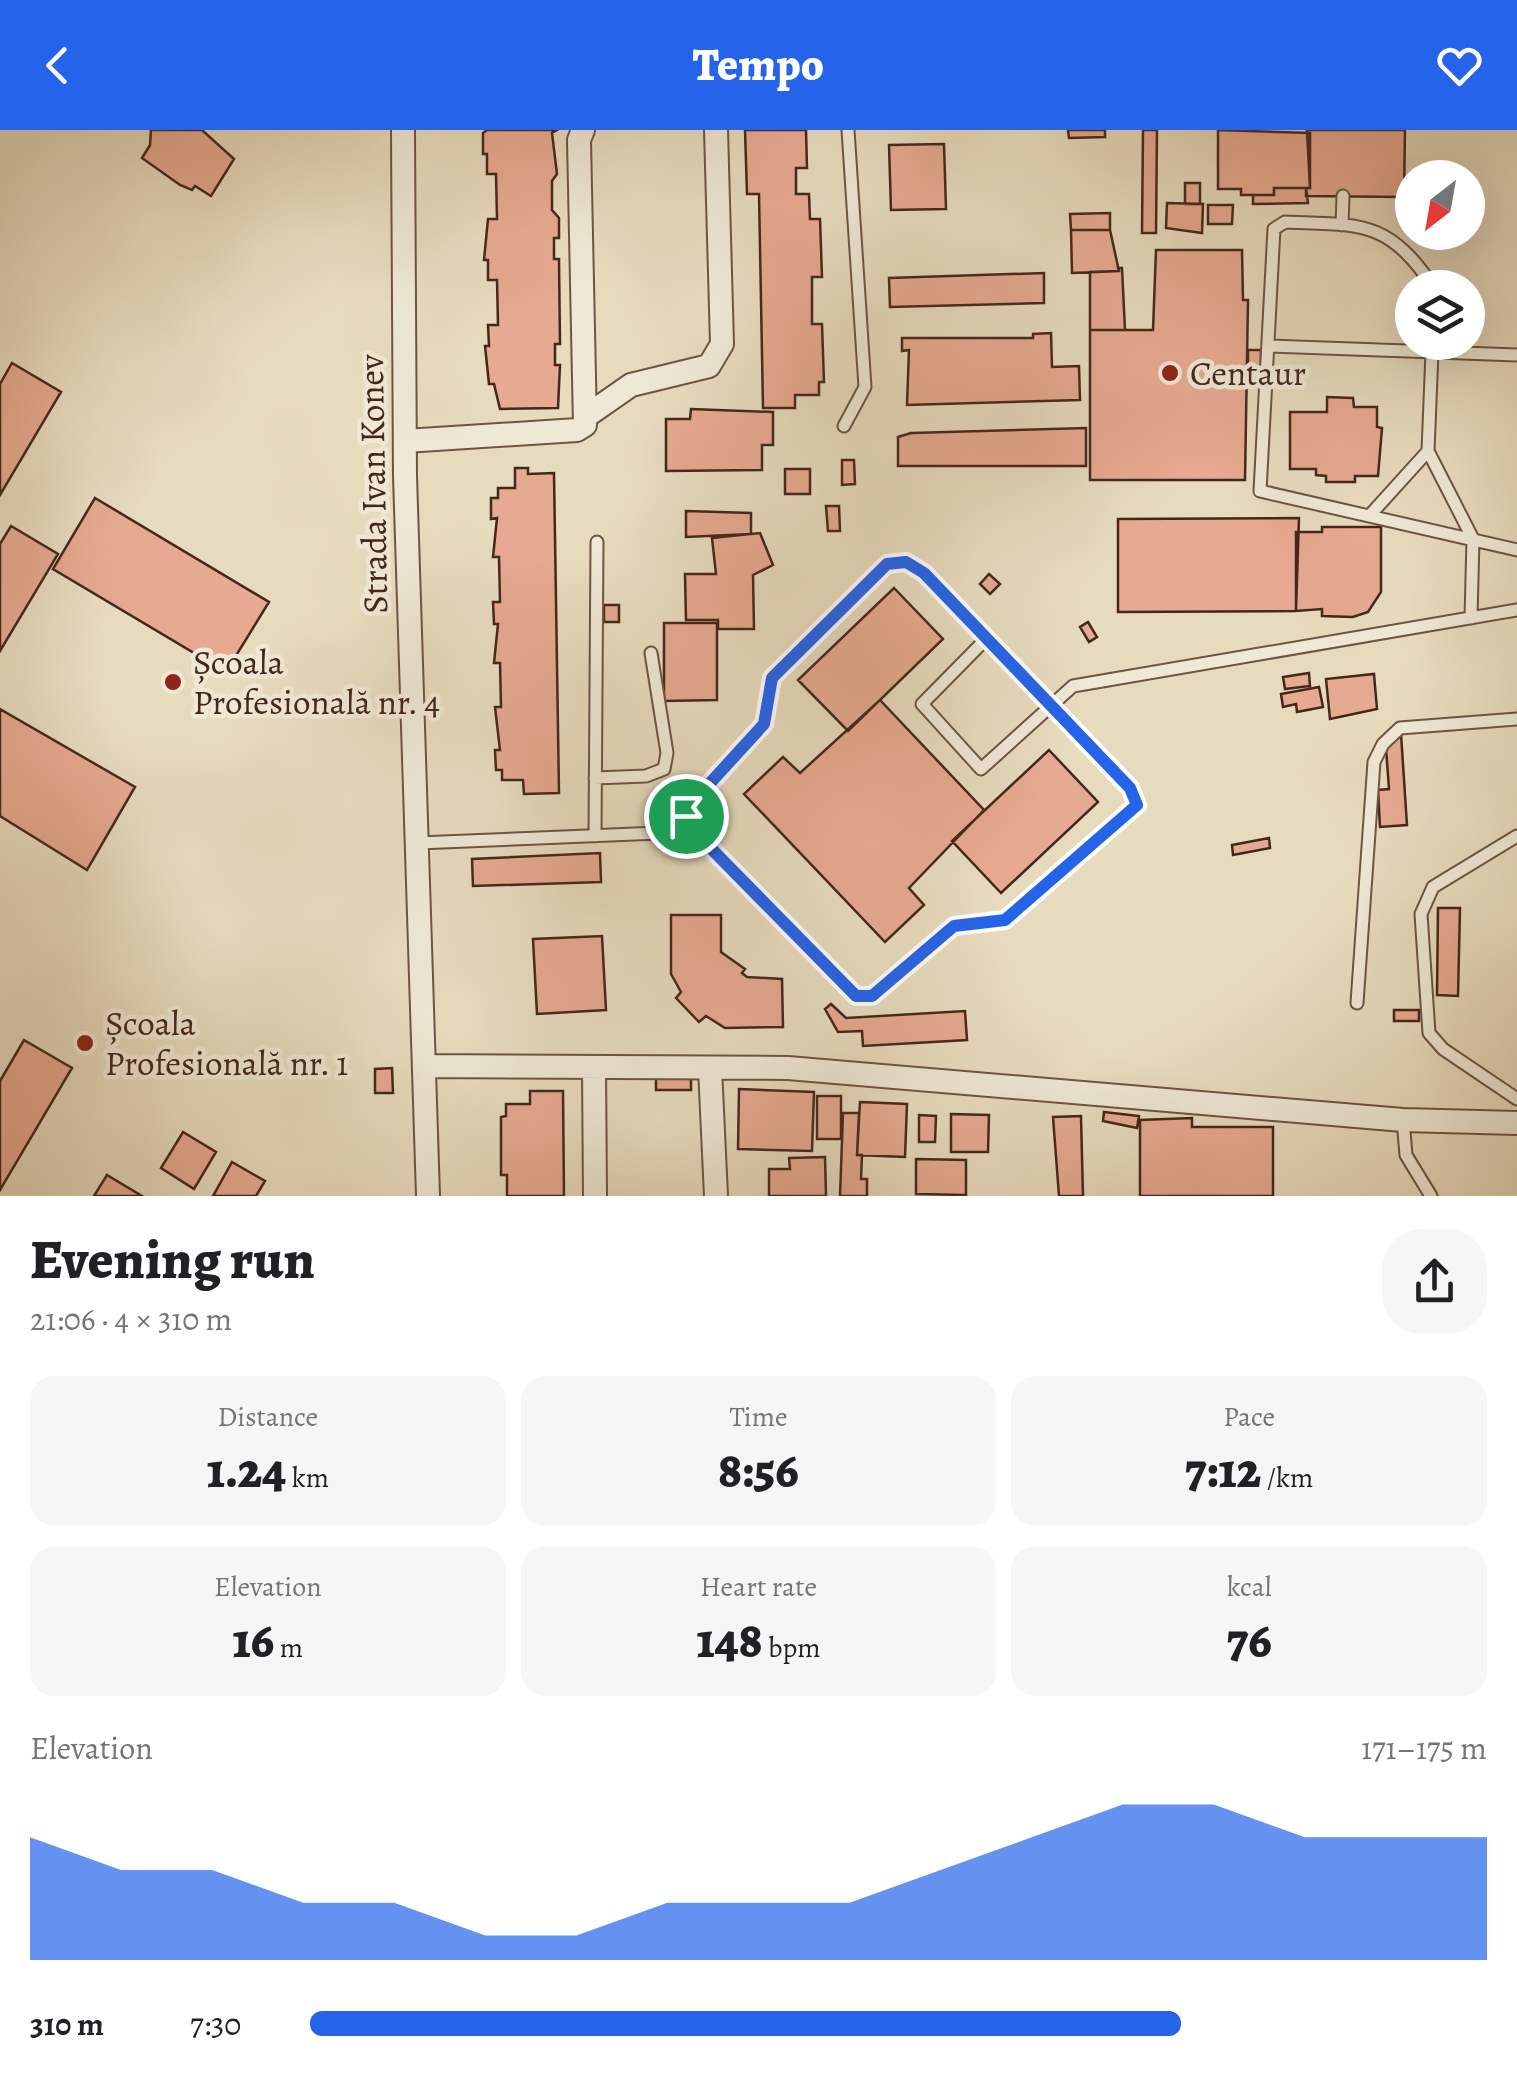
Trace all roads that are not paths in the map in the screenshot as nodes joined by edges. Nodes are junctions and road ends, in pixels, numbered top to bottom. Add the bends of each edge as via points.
1 (403, 130) edge
2 (583, 130) edge
3 (716, 130) edge
4 (848, 130) edge
5 (1343, 196) dead end
6 (1342, 224) junction
7 (1419, 270) edge
8 (1268, 346) junction
9 (1395, 351) edge
10 (1485, 354) edge
11 (1517, 355) edge
12 (1432, 360) edge
13 (585, 417) junction
14 (844, 426) dead end
15 (405, 441) junction
16 (1428, 451) junction
17 (1370, 514) junction
18 (1473, 539) junction
19 (597, 542) dead end
20 (1517, 550) edge
21 (1517, 610) edge
22 (1471, 618) junction
23 (987, 638) junction
24 (651, 653) dead end
25 (1052, 705) junction
26 (1517, 718) edge
27 (595, 778) junction
28 (686, 816) junction
29 (594, 836) junction
30 (1517, 836) edge
31 (418, 843) junction
32 (1357, 1003) dead end
33 (424, 1066) junction
34 (594, 1068) junction
35 (710, 1068) junction
36 (1517, 1099) edge
37 (1403, 1120) junction
38 (1517, 1123) edge
39 (428, 1196) edge
40 (596, 1196) edge
41 (716, 1196) edge
42 (1432, 1196) edge

1 - 15 street, Strada Ivan Konev
2 - 13 street
3 - 13 street via 722,344 709,366 630,385
4 - 14 lane via 866,387
5 - 6 lane
6 - 7 lane via 1369,226 1395,241
6 - 8 lane via 1285,222 1274,229
8 - 9 lane
8 - 17 lane via 1260,491
10 - 11 lane
12 - 16 lane
13 - 15 street via 577,430
15 - 31 street, Strada Ivan Konev
16 - 17 lane
16 - 18 lane
17 - 18 lane
18 - 20 lane
18 - 22 lane
19 - 27 lane
21 - 22 lane
22 - 25 lane via 1073,686
23 - 25 lane
23 - 25 lane via 922,704 980,770
23 - 28 lane via 924,573 906,562 887,564 772,678 764,724
24 - 27 lane via 664,769
25 - 28 lane via 1130,788 1137,805 1005,920 954,926 872,996 856,996 842,985
26 - 32 lane via 1400,728 1384,744 1374,762
27 - 29 lane
28 - 29 lane via 658,833
29 - 31 lane
30 - 36 lane via 1433,887 1422,914 1430,1033
31 - 33 street, Strada Ivan Konev
33 - 34 street
33 - 39 street, Strada Ivan Konev
34 - 35 street
34 - 40 street
35 - 37 street via 788,1068
35 - 41 street
37 - 38 street
37 - 42 lane via 1406,1155

